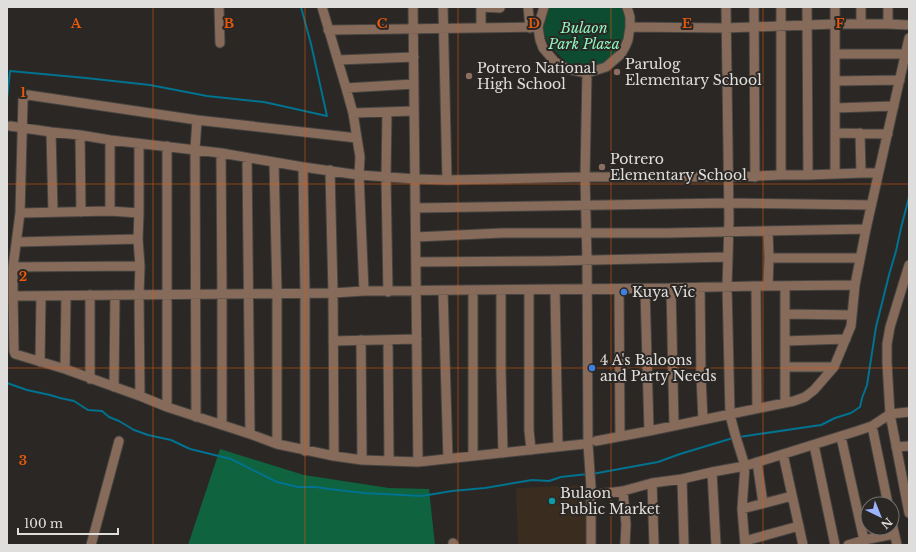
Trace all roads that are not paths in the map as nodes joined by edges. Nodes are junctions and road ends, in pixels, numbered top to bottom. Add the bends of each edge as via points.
1 (219, 7) edge
2 (322, 7) edge
3 (413, 7) edge
4 (443, 7) edge
5 (480, 7) edge
6 (528, 7) edge
7 (544, 7) edge
8 (627, 7) edge
9 (726, 7) edge
10 (754, 7) edge
11 (781, 7) edge
12 (807, 7) edge
13 (835, 7) edge
14 (861, 7) edge
15 (888, 7) edge
16 (500, 8) edge
17 (835, 24) junction
18 (862, 24) junction
19 (888, 24) junction
20 (781, 25) junction
21 (807, 25) junction
22 (909, 25) edge
23 (754, 26) junction
24 (630, 27) junction
25 (481, 28) junction
26 (534, 28) junction
27 (726, 28) junction
28 (413, 29) junction
29 (443, 29) junction
30 (328, 30) junction
31 (909, 38) edge
32 (220, 43) dead end
33 (835, 54) junction
34 (905, 54) junction
35 (414, 57) junction
36 (338, 60) junction
37 (587, 72) junction
38 (900, 80) junction
39 (835, 81) junction
40 (414, 84) junction
41 (346, 88) junction
42 (894, 106) junction
43 (835, 108) junction
44 (414, 111) junction
45 (387, 112) junction
46 (353, 113) junction
47 (197, 120) junction
48 (10, 126) dead end
49 (23, 127) junction
50 (51, 132) junction
51 (836, 133) junction
52 (860, 133) junction
53 (888, 134) junction
54 (80, 135) junction
55 (357, 138) junction
56 (110, 140) junction
57 (139, 144) junction
58 (168, 146) junction
59 (195, 149) junction
60 (221, 153) junction
61 (248, 158) junction
62 (274, 162) junction
63 (303, 167) junction
64 (330, 170) junction
65 (861, 173) junction
66 (878, 173) junction
67 (835, 174) junction
68 (359, 175) junction
69 (781, 175) junction
70 (808, 175) junction
71 (386, 177) junction
72 (585, 177) junction
73 (728, 177) junction
74 (755, 177) junction
75 (416, 179) junction
76 (447, 180) junction
77 (728, 203) junction
78 (586, 205) junction
79 (871, 205) junction
80 (415, 208) junction
81 (110, 211) junction
82 (53, 212) junction
83 (81, 212) junction
84 (20, 213) junction
85 (139, 213) junction
86 (866, 229) junction
87 (768, 231) junction
88 (728, 232) junction
89 (586, 233) junction
90 (416, 237) junction
91 (138, 238) junction
92 (17, 242) junction
93 (728, 257) junction
94 (769, 258) junction
95 (860, 258) junction
96 (587, 260) junction
97 (416, 262) junction
98 (909, 265) edge
99 (140, 266) junction
100 (13, 267) junction
101 (855, 285) junction
102 (727, 286) junction
103 (756, 286) junction
104 (768, 286) junction
105 (784, 286) junction
106 (671, 288) junction
107 (700, 288) junction
108 (587, 289) junction
109 (619, 289) junction
110 (646, 289) junction
111 (501, 290) junction
112 (529, 290) junction
113 (555, 290) junction
114 (364, 291) junction
115 (443, 291) junction
116 (473, 291) junction
117 (388, 292) junction
118 (416, 292) junction
119 (277, 293) junction
120 (305, 293) junction
121 (333, 293) junction
122 (167, 294) junction
123 (196, 294) junction
124 (222, 294) junction
125 (250, 294) junction
126 (115, 295) junction
127 (139, 295) junction
128 (12, 296) junction
129 (41, 296) junction
130 (66, 296) junction
131 (90, 296) junction
132 (785, 314) junction
133 (852, 314) junction
134 (417, 339) junction
135 (846, 339) junction
136 (361, 340) junction
137 (388, 340) junction
138 (333, 341) junction
139 (785, 341) junction
140 (11, 354) edge
141 (40, 362) junction
142 (785, 367) junction
143 (834, 367) junction
144 (65, 369) junction
145 (90, 379) junction
146 (114, 387) junction
147 (140, 396) junction
148 (785, 404) junction
149 (167, 407) junction
150 (758, 408) junction
151 (909, 412) edge
152 (730, 414) junction
153 (890, 414) junction
154 (196, 417) junction
155 (703, 420) junction
156 (222, 425) junction
157 (674, 426) junction
158 (872, 426) junction
159 (649, 431) junction
160 (250, 434) junction
161 (620, 436) junction
162 (841, 437) junction
163 (119, 441) dead end
164 (596, 441) dead end
165 (277, 444) junction
166 (584, 444) dead end
167 (814, 445) junction
168 (558, 446) junction
169 (909, 446) edge
170 (896, 447) junction
171 (305, 450) junction
172 (531, 450) junction
173 (503, 453) junction
174 (783, 454) junction
175 (334, 456) junction
176 (473, 456) junction
177 (448, 459) junction
178 (362, 460) junction
179 (389, 462) junction
180 (418, 462) junction
181 (757, 462) junction
182 (745, 466) junction
183 (712, 472) junction
184 (682, 480) junction
185 (652, 483) junction
186 (591, 491) junction
187 (623, 491) junction
188 (792, 496) junction
189 (886, 496) edge
190 (763, 503) junction
191 (742, 508) junction
192 (909, 513) edge
193 (799, 526) junction
194 (884, 536) edge
195 (864, 540) junction
196 (745, 543) edge
197 (92, 545) edge
198 (591, 545) edge
199 (625, 545) edge
200 (654, 545) edge
201 (684, 545) edge
202 (716, 545) edge
203 (803, 545) edge
204 (835, 545) edge
205 (848, 545) edge

1 - 32 street
2 - 30 street
3 - 28 street
4 - 29 street
5 - 16 street
5 - 25 street
6 - 26 street
7 - 26 street
8 - 24 street
9 - 27 street
10 - 23 street
11 - 20 street
12 - 21 street
13 - 17 street
14 - 18 street
15 - 19 street
17 - 18 street
17 - 21 street
17 - 33 street
18 - 19 street
19 - 22 street
20 - 21 street
20 - 23 street
20 - 69 street
21 - 70 street
23 - 27 street
23 - 74 street
24 - 27 street
24 - 37 street via 628,40 621,54 606,67
25 - 26 street
25 - 29 street
26 - 37 street via 543,48 554,62 567,70
27 - 73 street
28 - 29 street
28 - 30 street
28 - 35 street
29 - 76 street
30 - 36 street
31 - 34 street
33 - 34 street
33 - 39 street
34 - 38 street
35 - 36 street
35 - 40 street
36 - 41 street
37 - 72 street
38 - 39 street
38 - 42 street
39 - 43 street
40 - 41 street
40 - 44 street
41 - 46 street
42 - 43 street
42 - 53 street
43 - 51 street
44 - 45 street
44 - 75 street
45 - 46 street
45 - 71 street
46 - 55 street
47 - 49 street via 28,95 23,100
47 - 55 street
47 - 59 street
48 - 49 street
49 - 50 street
49 - 84 street
50 - 54 street
50 - 82 street
51 - 52 street
51 - 67 street
52 - 53 street
52 - 65 street
53 - 66 street
54 - 56 street
54 - 83 street
55 - 68 street
56 - 57 street
56 - 81 street
57 - 58 street
57 - 85 street
58 - 59 street
58 - 122 street
59 - 60 street
59 - 123 street
60 - 61 street
60 - 124 street
61 - 62 street
61 - 125 street
62 - 63 street
62 - 119 street
63 - 64 street
63 - 120 street
64 - 68 street
64 - 121 street
65 - 66 street
65 - 67 street
66 - 79 street
67 - 70 street
68 - 71 street
68 - 114 street
69 - 70 street
69 - 74 street
71 - 75 street
71 - 117 street
72 - 73 street
72 - 76 street
72 - 78 street
73 - 74 street
73 - 77 street
75 - 76 street
75 - 80 street
77 - 78 street
77 - 79 street
77 - 88 street
78 - 80 street
78 - 89 street
79 - 86 street
80 - 90 street
81 - 83 street
81 - 85 street
82 - 83 street
82 - 84 street
84 - 92 street
85 - 91 street
86 - 87 street
86 - 95 street
87 - 88 street
87 - 94 street
88 - 89 street
88 - 93 street
89 - 90 street
89 - 96 street
90 - 97 street
91 - 92 street
91 - 99 street
92 - 100 street
93 - 96 street
93 - 102 street
94 - 95 street
94 - 104 street
95 - 101 street
96 - 97 street
96 - 108 street
97 - 118 street
98 - 153 street via 887,344
99 - 100 street
99 - 127 street
100 - 128 street
101 - 105 street
101 - 133 street
102 - 103 street
102 - 107 street
102 - 152 street
103 - 104 street
103 - 150 street
104 - 105 street
105 - 132 street
106 - 107 street
106 - 110 street
106 - 157 street
107 - 155 street
108 - 109 street
108 - 113 street
108 - 186 street via 588,444
109 - 110 street
109 - 161 street
110 - 159 street
111 - 112 street
111 - 116 street
111 - 173 street
112 - 113 street
112 - 172 street
113 - 168 street
114 - 117 street
114 - 121 street
115 - 116 street
115 - 118 street
115 - 177 street
116 - 176 street
117 - 118 street
118 - 134 street
119 - 120 street
119 - 125 street
119 - 165 street
120 - 121 street
120 - 171 street
121 - 138 street
122 - 123 street
122 - 127 street
122 - 149 street
123 - 124 street
123 - 154 street
124 - 125 street
124 - 156 street
125 - 160 street
126 - 127 street
126 - 131 street
126 - 146 street
127 - 147 street
128 - 129 street
128 - 140 street via 14,351
129 - 130 street
129 - 141 street
130 - 131 street
130 - 144 street
131 - 145 street
132 - 133 street
132 - 139 street
133 - 135 street
134 - 137 street
134 - 180 street
135 - 139 street
135 - 143 street
136 - 137 street
136 - 138 street
136 - 178 street
137 - 179 street
138 - 175 street
139 - 142 street
140 - 141 street
141 - 144 street
142 - 143 street
142 - 148 street
143 - 148 street via 805,397
144 - 145 street
145 - 146 street
146 - 147 street
147 - 149 street
148 - 150 street
149 - 154 street
150 - 152 street
151 - 153 street
152 - 155 street
152 - 182 street
153 - 158 street
153 - 170 street
154 - 156 street
155 - 157 street
156 - 160 street
157 - 159 street
158 - 162 street
158 - 189 street
159 - 161 street
160 - 165 street
161 - 164 street
162 - 167 street
162 - 195 street
163 - 197 street
165 - 171 street
166 - 168 street
167 - 174 street
167 - 204 street
168 - 172 street
169 - 170 street
170 - 192 street
171 - 175 street
172 - 173 street
173 - 176 street
174 - 181 street
174 - 188 street
175 - 178 street
176 - 177 street
177 - 180 street
178 - 179 street
179 - 180 street
181 - 182 street
181 - 190 street
182 - 183 street
182 - 191 street
183 - 184 street
183 - 202 street
184 - 185 street
184 - 201 street
185 - 187 street
185 - 200 street
186 - 187 street
186 - 198 street
187 - 199 street
188 - 190 street
188 - 193 street
190 - 191 street
191 - 196 street
193 - 196 street
193 - 203 street
194 - 195 street
195 - 205 street

